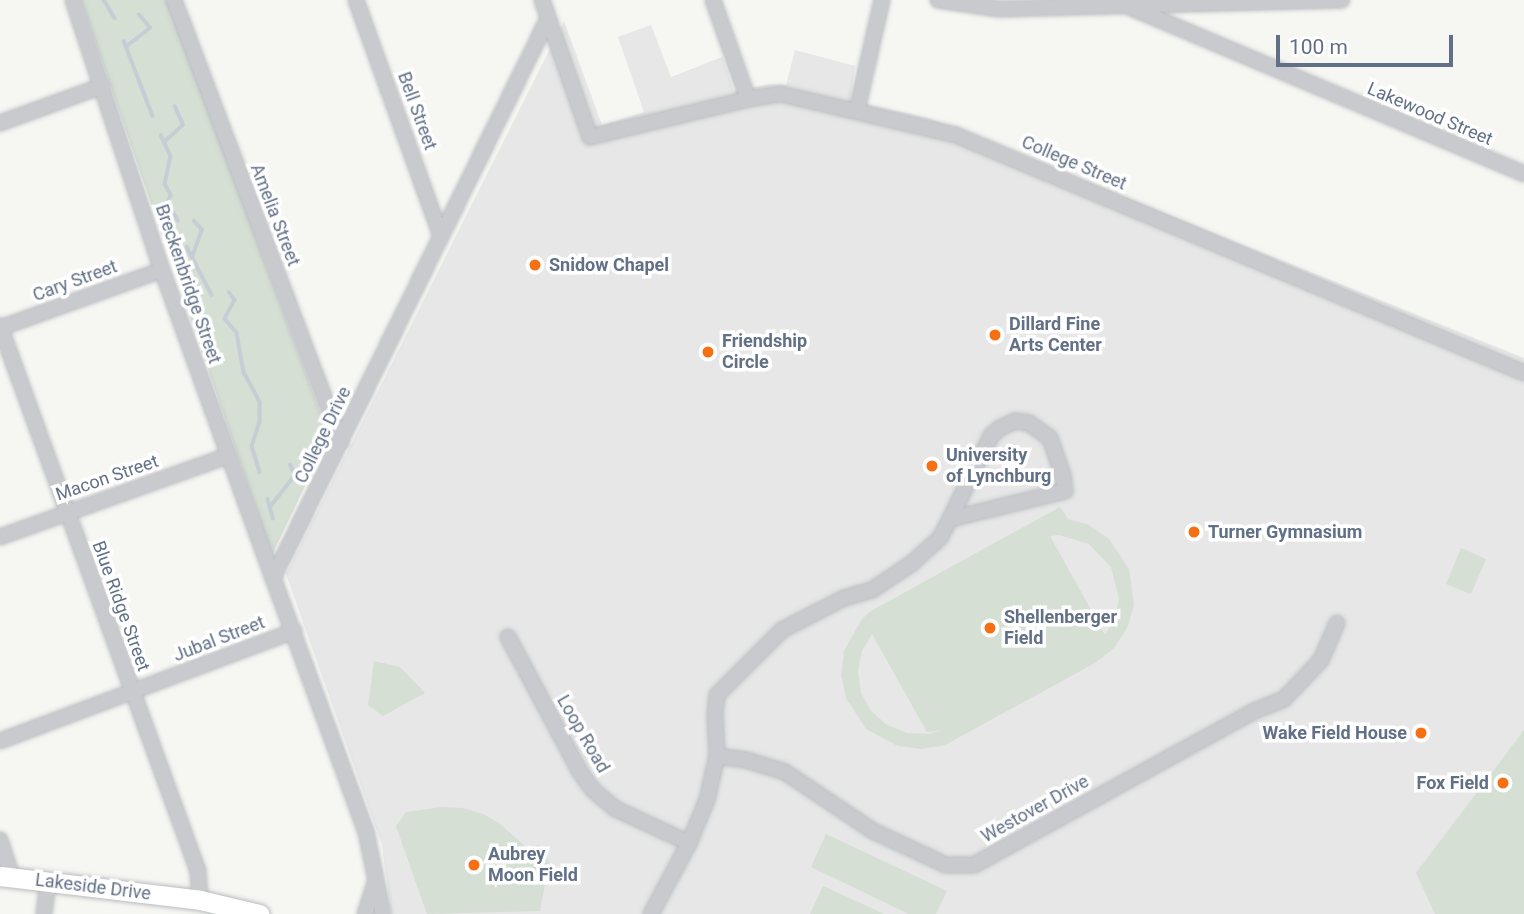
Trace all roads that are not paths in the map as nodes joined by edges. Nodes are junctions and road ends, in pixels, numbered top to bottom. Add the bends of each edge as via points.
1 (73, 0) edge
2 (174, 0) edge
3 (356, 0) edge
4 (542, 0) edge
5 (713, 0) edge
6 (882, 0) edge
7 (941, 0) edge
8 (1342, 0) edge
9 (1128, 6) junction
10 (548, 19) junction
11 (102, 86) junction
12 (748, 99) junction
13 (857, 110) junction
14 (0, 123) edge
15 (1524, 174) edge
16 (441, 236) junction
17 (162, 270) junction
18 (0, 327) edge
19 (1524, 373) edge
20 (341, 443) junction
21 (227, 456) junction
22 (67, 513) junction
23 (950, 519) junction
24 (0, 537) edge
25 (273, 578) junction
26 (1337, 623) dead end
27 (294, 631) junction
28 (508, 637) dead end
29 (132, 693) junction
30 (0, 741) edge
31 (717, 755) junction
32 (0, 839) edge
33 (689, 844) junction
34 (6, 877) edge
35 (48, 883) junction
36 (376, 883) junction
37 (200, 900) junction
38 (233, 911) edge
39 (383, 913) edge
40 (44, 914) edge
41 (259, 914) edge
42 (365, 914) edge
43 (651, 914) edge

1 - 11 street, Breckenbridge Street
2 - 20 street, Amelia Street
3 - 16 street, Bell Street
4 - 10 street
5 - 12 street
6 - 13 street
7 - 9 street via 999,9
8 - 9 street
9 - 15 street, Lakewood Street
10 - 12 street, College Street via 590,137
10 - 16 street, College Drive
11 - 14 street
11 - 17 street, Breckenbridge Street
12 - 13 street, College Street via 781,94
13 - 19 street, College Street via 956,135
16 - 20 street, College Drive
17 - 18 street, Cary Street
17 - 21 street, Breckenbridge Street
18 - 22 street, Blue Ridge Street
20 - 25 street, College Drive
21 - 22 street, Macon Street
21 - 25 street, Breckenbridge Street
22 - 24 street, Macon Street
22 - 29 street, Blue Ridge Street
23 - 23 street via 1065,491 1050,438 1029,423 1015,421 1000,428 991,436
23 - 31 street via 940,538 911,564 872,590 844,598 782,630 762,648 717,695
25 - 27 street
26 - 31 street, Westover Drive via 1321,660 1284,699 974,865 946,865 873,831 785,772
27 - 29 street, Jubal Street
27 - 36 street via 366,832
28 - 33 street, Loop Road via 593,790 616,809
29 - 30 street, Jubal Street
29 - 37 street, Blue Ridge Street via 198,871
31 - 33 street via 707,800
32 - 34 street
33 - 43 street
34 - 35 main road, Lakeside Drive
35 - 37 main road, Lakeside Drive
35 - 40 street
36 - 39 street
36 - 42 street
37 - 38 main road, Lakeside Drive
38 - 41 main road, Lakeside Drive

